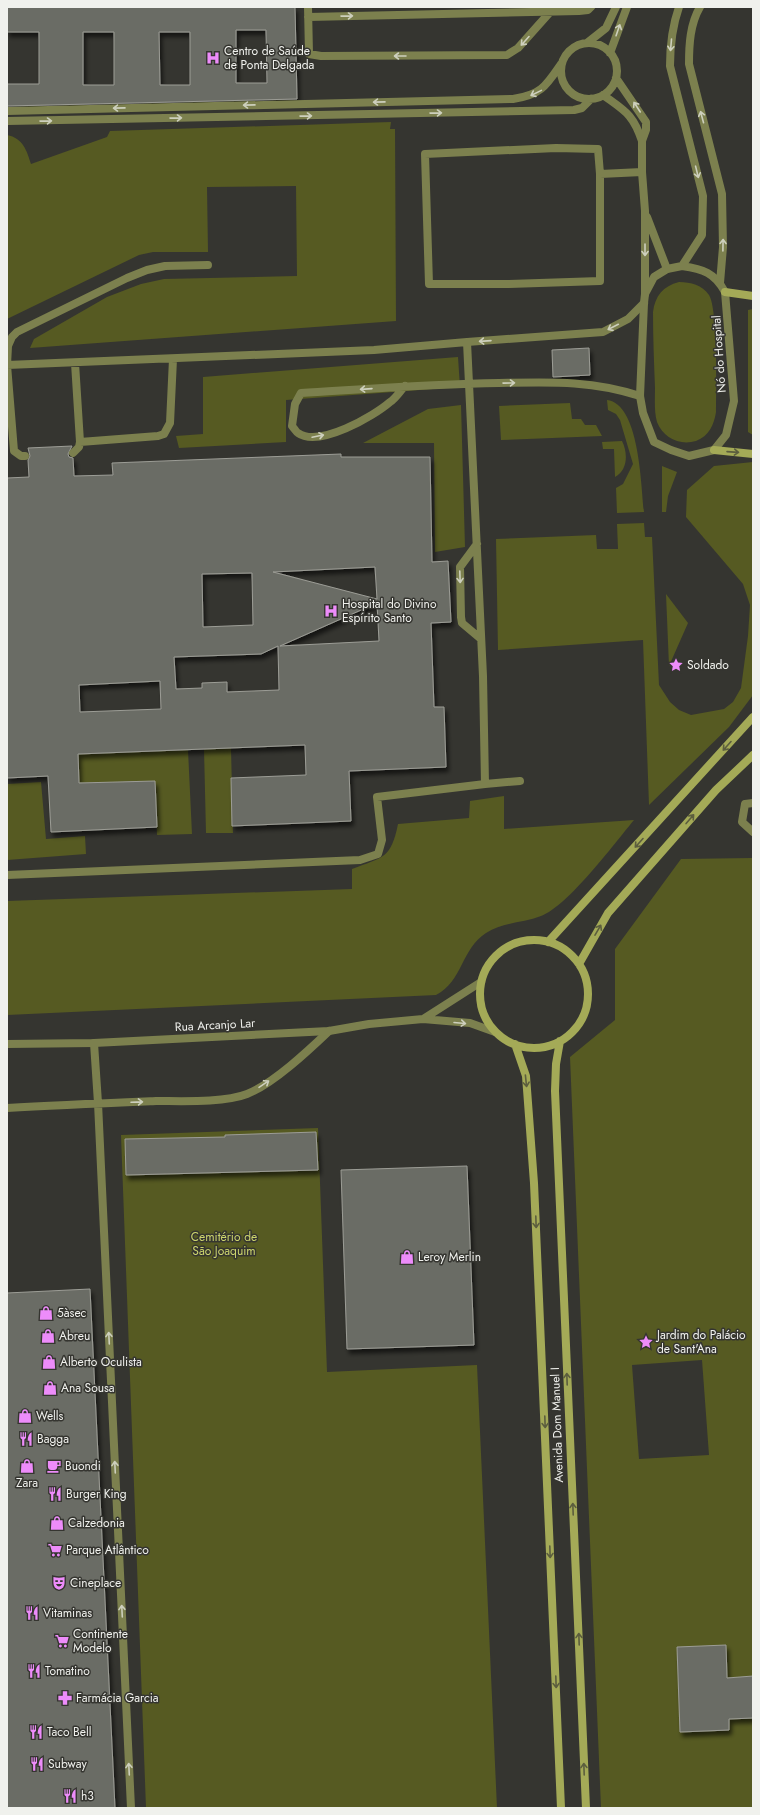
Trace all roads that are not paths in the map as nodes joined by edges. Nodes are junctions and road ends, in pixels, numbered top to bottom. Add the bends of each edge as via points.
1 (308, 7) edge
2 (591, 7) edge
3 (616, 7) edge
4 (626, 7) edge
5 (678, 7) edge
6 (700, 7) edge
7 (551, 11) junction
8 (308, 17) junction
9 (587, 43) junction
10 (610, 53) junction
11 (561, 64) junction
12 (616, 78) junction
13 (603, 95) junction
14 (590, 99) junction
15 (7, 111) edge
16 (7, 121) edge
17 (642, 140) junction
18 (642, 172) junction
19 (600, 174) junction
20 (645, 211) junction
21 (208, 265) dead end
22 (682, 266) junction
23 (667, 269) junction
24 (720, 284) junction
25 (725, 292) junction
26 (645, 294) junction
27 (753, 296) edge
28 (644, 303) junction
29 (467, 342) junction
30 (173, 359) junction
31 (75, 363) junction
32 (7, 365) edge
33 (470, 384) junction
34 (405, 386) junction
35 (640, 396) junction
36 (80, 442) junction
37 (714, 450) junction
38 (73, 453) dead end
39 (753, 454) edge
40 (25, 456) dead end
41 (477, 544) junction
42 (481, 639) junction
43 (753, 717) edge
44 (753, 755) edge
45 (520, 781) dead end
46 (485, 784) junction
47 (753, 803) edge
48 (753, 832) edge
49 (7, 875) edge
50 (548, 942) junction
51 (579, 964) junction
52 (481, 982) junction
53 (423, 1019) junction
54 (329, 1031) junction
55 (495, 1032) junction
56 (560, 1041) junction
57 (94, 1043) junction
58 (7, 1044) edge
59 (515, 1044) junction
60 (98, 1103) junction
61 (7, 1108) edge
62 (131, 1808) edge
63 (561, 1808) edge
64 (586, 1808) edge

1 - 8 street
2 - 7 street via 579,11
3 - 9 street via 606,28
10 -> 4 street
5 -> 22 street via 670,45 670,66 703,196 702,235
24 -> 6 street via 723,247 722,194 689,64 692,26
8 -> 7 street
7 -> 8 street via 518,48 507,55 311,56 308,44
9 - 10 street via 596,44
9 - 11 street via 571,49
10 - 12 street via 617,69
11 - 14 street via 561,77 567,89 582,99
11 -> 15 street via 542,90 513,99
12 - 13 street via 613,86
17 -> 12 street via 646,122
13 - 14 street
13 - 17 street via 629,114 638,127
16 -> 14 street via 574,110 582,108
17 - 18 street
18 - 19 street
18 - 20 street
19 - 19 street via 598,150 556,148 425,154 429,284 600,281
20 - 23 street
20 -> 26 street
21 - 32 street via 165,266 147,270 17,332 8,346
22 - 23 street, Nó do Hospital
22 - 24 street, Nó do Hospital via 697,268 711,274
23 - 26 street, Nó do Hospital via 654,277
24 - 25 street, Nó do Hospital
25 - 27 main road
25 - 37 street, Nó do Hospital via 734,401 726,436
26 - 28 street, Nó do Hospital
28 -> 29 street via 628,319 603,332
28 - 35 street, Nó do Hospital
29 - 30 street via 374,350
29 - 33 street
30 - 31 street
30 - 36 street via 170,423 164,434
31 - 32 street
31 - 36 street
32 - 40 street via 14,451
33 - 34 street
33 -> 35 street via 573,382 617,388
33 - 41 street
34 -> 34 street via 302,393 295,404 292,426 298,434 312,437 342,431 374,414 392,401
35 - 37 street, Nó do Hospital via 643,413 654,442 689,456
36 - 38 street
37 -> 39 main road
41 - 42 street
41 -> 42 street via 460,567 461,617 462,623
42 - 46 street
43 -> 50 main road
51 -> 44 main road via 608,913 716,790
45 - 46 street
46 - 49 street via 377,798 382,840 378,854 360,860
47 - 48 street via 745,804 742,822
50 - 51 main road via 560,946
50 - 52 main road via 531,940 514,943 499,952 487,966
51 - 56 main road via 587,980 587,1004 584,1015 574,1030
52 - 53 street
52 - 55 main road via 480,1000 483,1012
53 - 54 street, Rua Arcanjo Lar
53 -> 55 street, Rua Arcanjo Lar via 470,1024
54 - 57 street, Rua Arcanjo Lar
60 -> 54 street via 240,1097 281,1072
55 - 59 main road
56 - 59 main road via 545,1047 530,1048
64 -> 56 main road, Avenida Dom Manuel I via 555,1091
57 - 58 street, Rua Arcanjo Lar
57 - 60 street
59 -> 63 main road, Avenida Dom Manuel I via 526,1076 534,1184
60 - 61 street
62 -> 60 street

